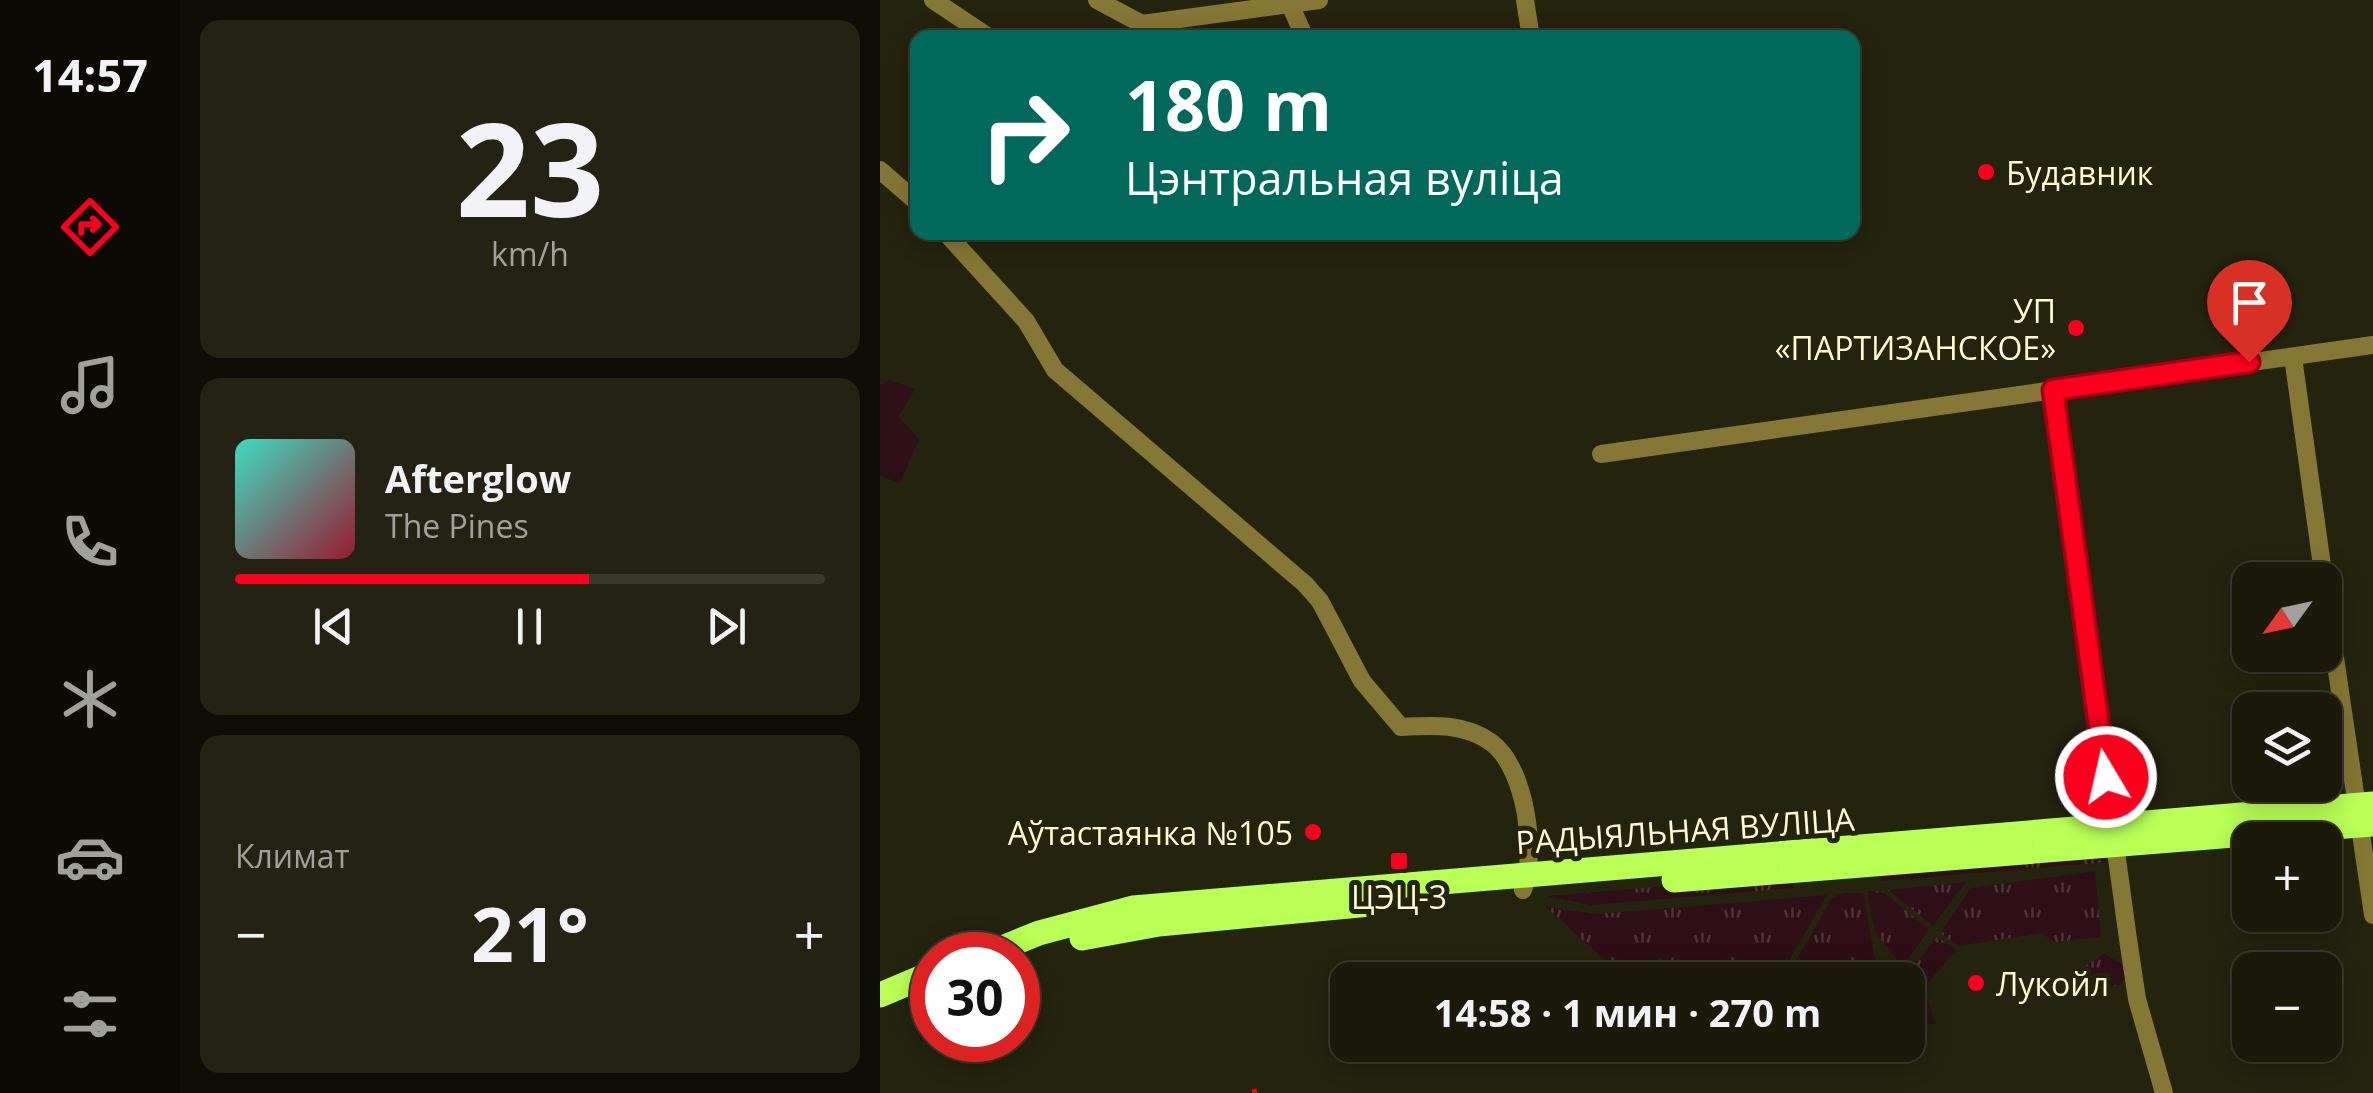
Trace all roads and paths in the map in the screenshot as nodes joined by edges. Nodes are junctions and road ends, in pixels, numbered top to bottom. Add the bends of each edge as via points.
1 (934, 0) edge
2 (1097, 0) edge
3 (1319, 0) edge
4 (1524, 0) edge
5 (1288, 2) edge
6 (978, 30) edge
7 (1138, 30) edge
8 (1144, 30) edge
9 (1301, 30) edge
10 (1530, 30) edge
11 (880, 170) edge
12 (910, 196) edge
13 (952, 240) edge
14 (2373, 345) edge
15 (2293, 358) junction
16 (2053, 390) junction
17 (1601, 454) dead end
18 (2321, 562) edge
19 (2340, 672) edge
20 (2365, 815) edge
21 (2115, 837) junction
22 (1526, 881) junction
23 (2373, 915) edge
24 (1040, 932) edge
25 (910, 982) edge
26 (880, 995) edge
27 (2164, 1093) edge

1 - 6 street
2 - 7 street
3 - 5 street
4 - 10 street
5 - 8 street
5 - 9 street
11 - 12 street
13 - 22 street via 1026,321 1054,370 1306,584 1362,681 1402,727 1465,730 1506,758 1523,802
14 - 15 street
15 - 16 street
15 - 18 street
16 - 17 street
16 - 21 street
19 - 20 street
20 - 21 main road, РАДЫЯЛЬНАЯ ВУЛІЦА
20 - 23 street
21 - 22 main road, РАДЫЯЛЬНАЯ ВУЛІЦА
21 - 27 street via 2138,999
22 - 24 main road, РАДЫЯЛЬНАЯ ВУЛІЦА via 1134,908
25 - 26 main road

